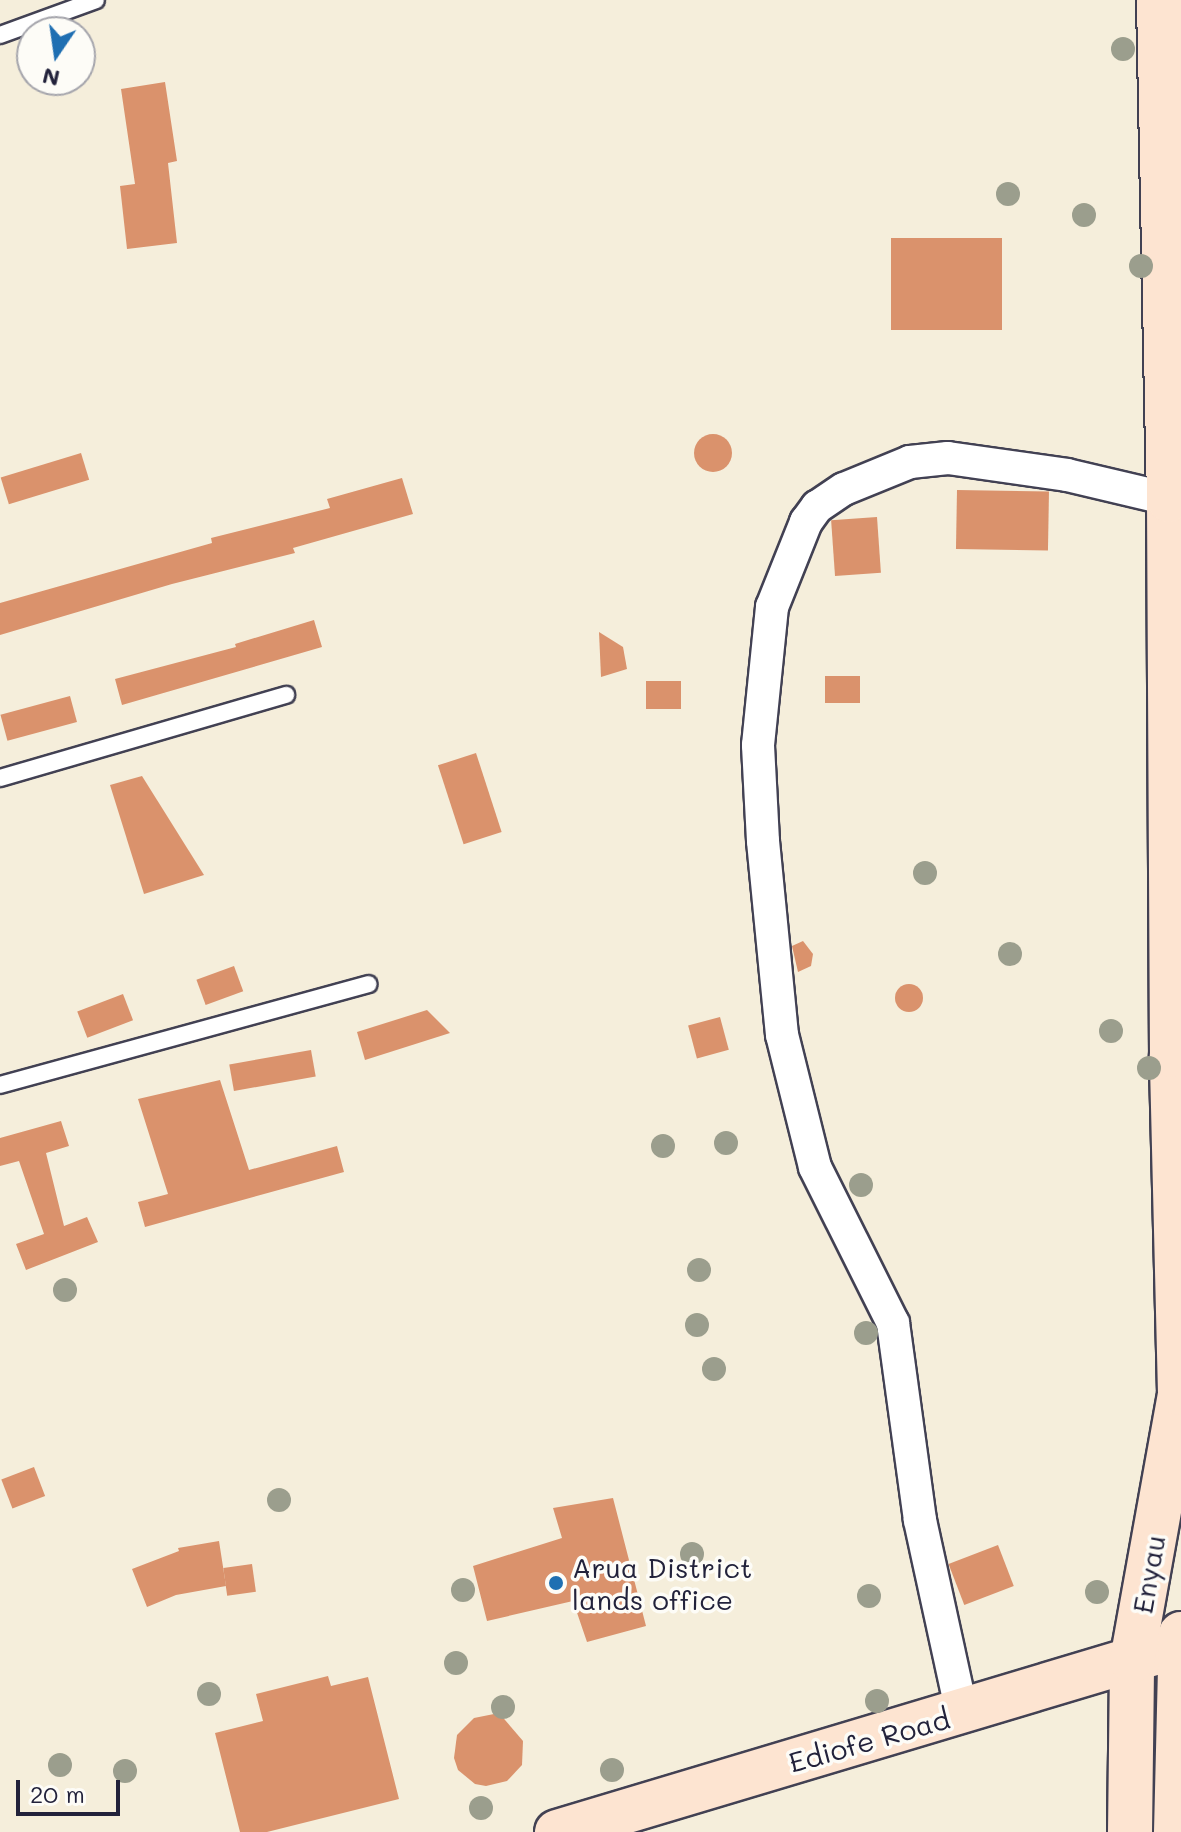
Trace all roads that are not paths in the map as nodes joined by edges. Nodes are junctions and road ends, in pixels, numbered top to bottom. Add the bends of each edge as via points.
1 (96, 0) edge
2 (1159, 0) edge
3 (0, 35) edge
4 (1175, 501) edge
5 (286, 695) dead end
6 (0, 778) edge
7 (368, 984) dead end
8 (0, 1085) edge
9 (1180, 1642) edge
10 (1132, 1661) junction
11 (962, 1713) junction
12 (557, 1832) edge
13 (1130, 1832) edge
14 (1176, 1832) edge

1 - 3 lane
2 - 4 street, Enyau
4 - 10 street, Enyau via 1172,1055 1180,1393
4 - 11 street via 1067,475 948,458 910,462 844,489 817,507 772,607 758,745 782,1035 815,1167 893,1323 920,1520
5 - 6 lane
7 - 8 lane
9 - 10 street, Ediofe Road
9 - 14 street
10 - 11 street, Ediofe Road
10 - 13 street, Enyau
11 - 12 street, Ediofe Road

